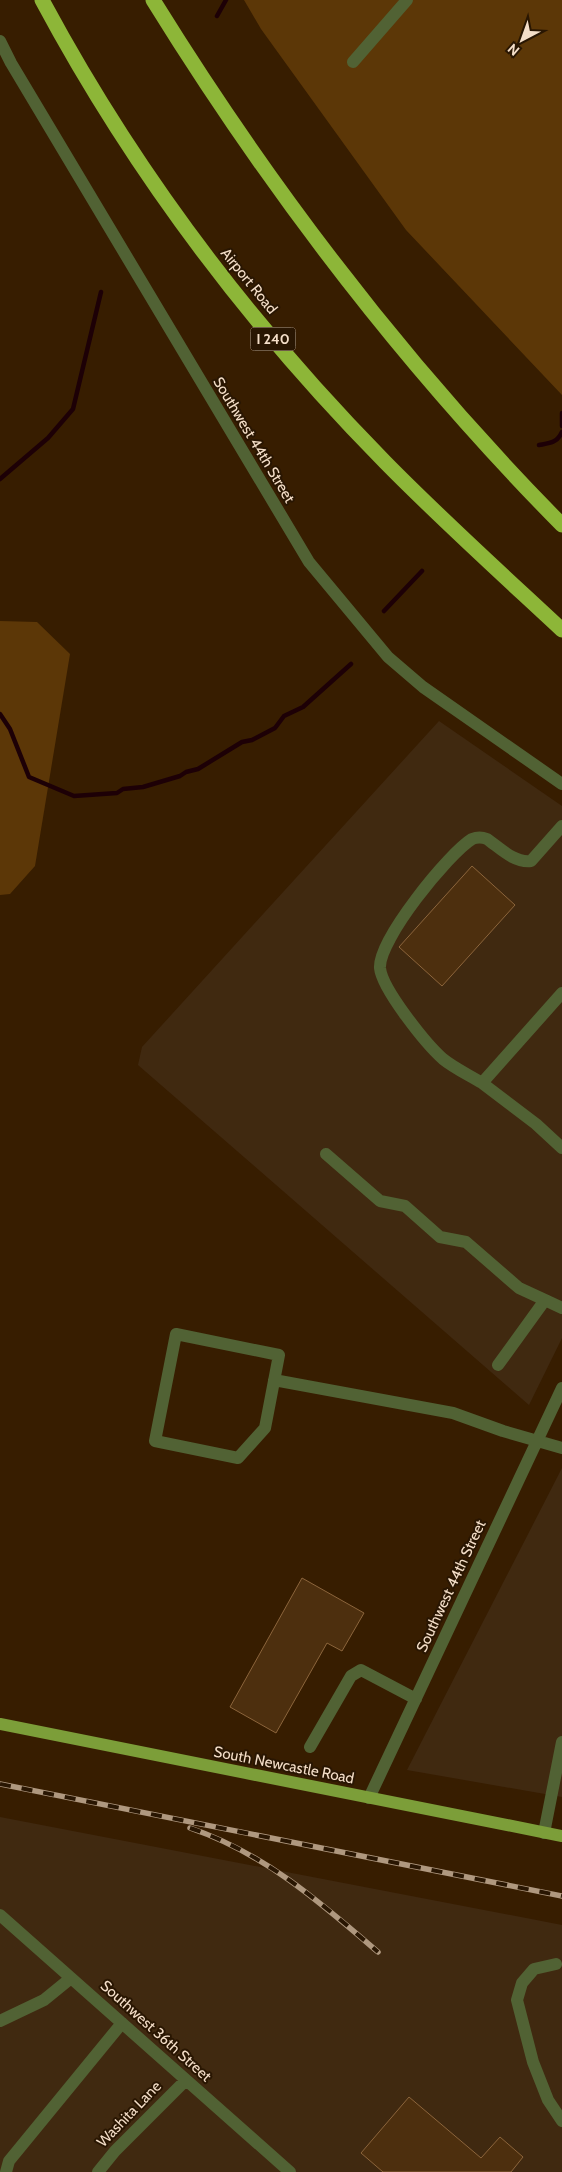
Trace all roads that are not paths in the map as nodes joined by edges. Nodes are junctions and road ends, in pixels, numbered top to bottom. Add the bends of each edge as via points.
1 (42, 0) edge
2 (153, 0) edge
3 (407, 0) edge
4 (0, 41) edge
5 (353, 62) dead end
6 (562, 526) edge
7 (562, 630) edge
8 (562, 784) edge
9 (562, 826) edge
10 (562, 993) edge
11 (482, 1083) junction
12 (562, 1147) edge
13 (326, 1154) dead end
14 (545, 1300) junction
15 (562, 1308) edge
16 (498, 1365) dead end
17 (274, 1380) junction
18 (562, 1388) edge
19 (537, 1441) junction
20 (562, 1448) edge
21 (416, 1699) junction
22 (0, 1724) edge
23 (562, 1742) edge
24 (310, 1747) dead end
25 (369, 1798) junction
26 (544, 1833) junction
27 (562, 1836) edge
28 (0, 1915) edge
29 (556, 1964) dead end
30 (71, 1978) junction
31 (0, 2021) edge
32 (122, 2023) junction
33 (186, 2080) junction
34 (562, 2121) edge
35 (6, 2172) edge
36 (98, 2172) edge
37 (290, 2172) edge

1 - 7 highway, Airport Road / I 240 via 152,182 269,335 386,464
2 - 6 highway via 236,128 313,236 402,347
3 - 5 street
4 - 8 street, Southwest 44th Street via 309,562 388,657 422,687
9 - 11 street via 531,861 518,860 487,838 473,839 453,855 400,921 385,948 380,968 400,1008 443,1059
10 - 11 street
11 - 12 street
13 - 14 street via 380,1201 405,1206 440,1237 466,1242 519,1288
14 - 15 street
14 - 16 street
17 - 17 street via 265,1428 238,1458 155,1441 176,1334 279,1355
17 - 19 street via 453,1413
18 - 19 street, Southwest 44th Street
19 - 20 street
19 - 21 street, Southwest 44th Street
21 - 24 street via 361,1670 351,1676
21 - 25 street, Southwest 44th Street
22 - 25 main road, South Newcastle Road
23 - 26 street
25 - 26 main road, South Newcastle Road
26 - 27 main road, South Newcastle Road
28 - 30 street, Southwest 36th Street
29 - 34 street via 534,1969 522,1983 517,2000 533,2062 548,2100
30 - 31 street via 44,2000
30 - 32 street, Southwest 36th Street
32 - 33 street, Southwest 36th Street
32 - 35 street via 9,2161
33 - 36 street, Washita Lane
33 - 37 street, Southwest 36th Street

